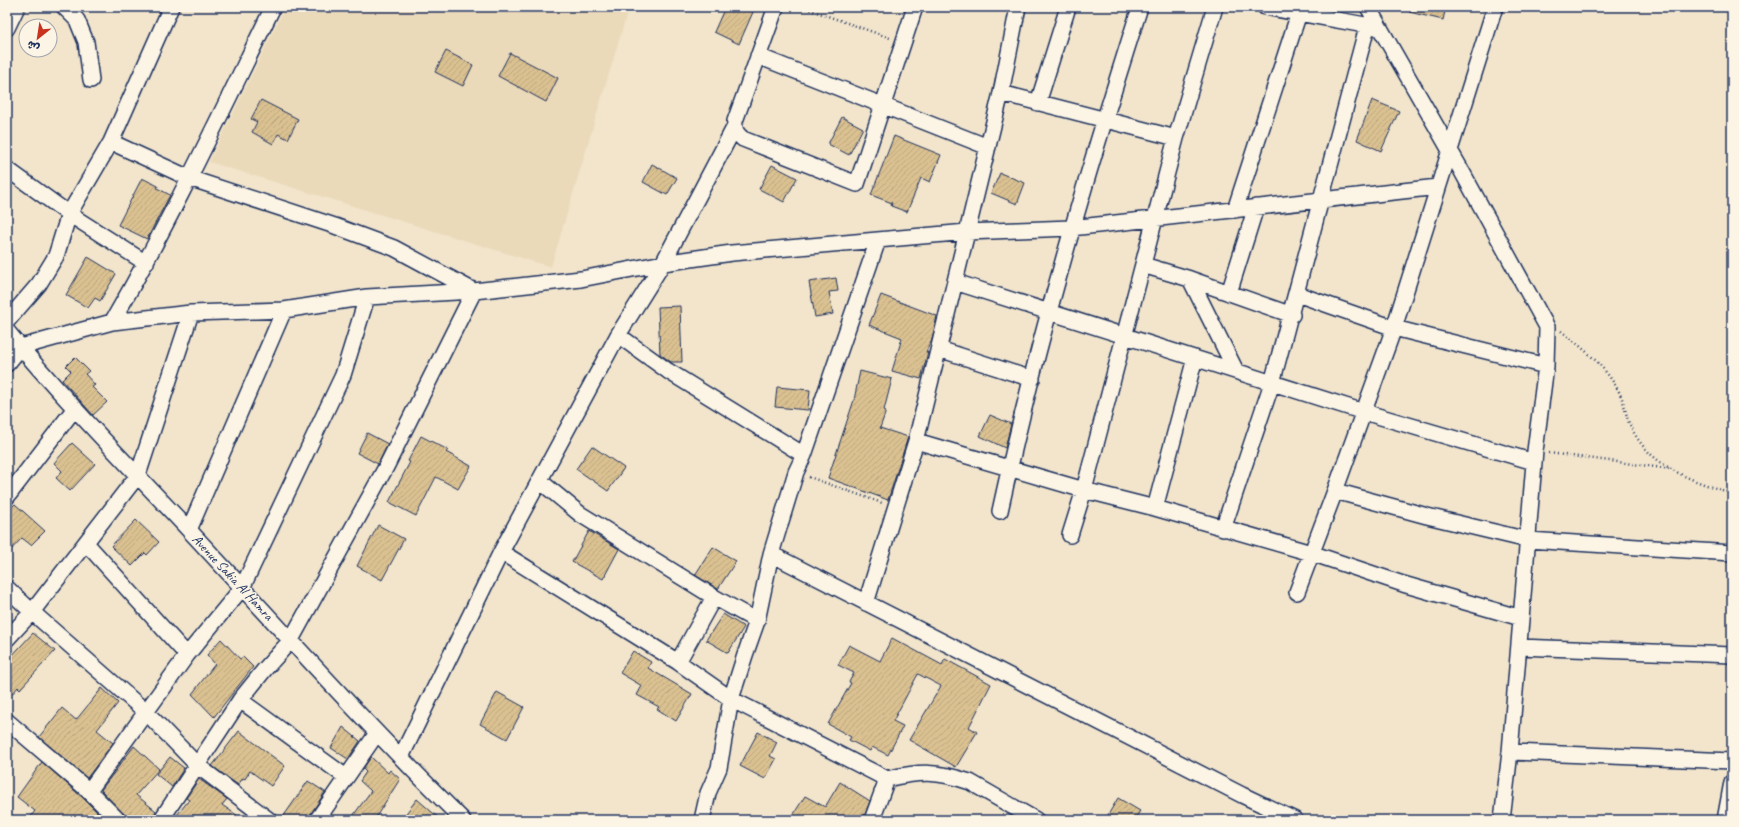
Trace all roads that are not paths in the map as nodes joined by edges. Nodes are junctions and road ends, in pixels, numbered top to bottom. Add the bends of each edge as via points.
1 (17, 7) edge
2 (64, 7) edge
3 (171, 7) edge
4 (273, 7) edge
5 (776, 7) edge
6 (915, 7) edge
7 (1018, 7) edge
8 (1068, 7) edge
9 (1140, 7) edge
10 (1215, 7) edge
11 (1265, 7) edge
12 (1368, 7) edge
13 (1495, 7) edge
14 (1299, 13) junction
15 (1374, 27) junction
16 (7, 28) edge
17 (758, 56) junction
18 (91, 80) dead end
19 (1001, 93) junction
20 (1038, 103) junction
21 (883, 106) junction
22 (1104, 119) junction
23 (734, 128) junction
24 (1176, 138) junction
25 (111, 142) junction
26 (988, 147) junction
27 (1449, 149) junction
28 (7, 169) edge
29 (190, 178) junction
30 (1438, 187) junction
31 (1322, 200) junction
32 (1256, 207) junction
33 (1235, 210) junction
34 (69, 214) junction
35 (1155, 219) junction
36 (1071, 228) junction
37 (967, 232) junction
38 (878, 240) junction
39 (146, 263) junction
40 (663, 263) junction
41 (1143, 265) junction
42 (1190, 279) junction
43 (955, 282) junction
44 (474, 291) junction
45 (1229, 293) junction
46 (1297, 294) junction
47 (367, 297) junction
48 (284, 310) junction
49 (1050, 312) junction
50 (191, 313) junction
51 (1292, 315) junction
52 (7, 321) edge
53 (112, 322) junction
54 (1394, 328) junction
55 (7, 331) edge
56 (618, 335) junction
57 (1125, 336) junction
58 (21, 348) junction
59 (939, 349) junction
60 (1195, 358) junction
61 (7, 364) edge
62 (1546, 366) junction
63 (1236, 371) junction
64 (1032, 379) junction
65 (1272, 383) junction
66 (75, 408) junction
67 (1364, 412) junction
68 (916, 441) junction
69 (804, 455) junction
70 (1535, 457) junction
71 (1010, 468) junction
72 (138, 476) junction
73 (540, 481) junction
74 (1084, 490) junction
75 (1335, 491) junction
76 (7, 496) edge
77 (1155, 508) junction
78 (1000, 511) dead end
79 (1224, 528) junction
80 (189, 530) junction
81 (1070, 535) dead end
82 (1528, 540) junction
83 (86, 544) junction
84 (501, 552) junction
85 (1311, 553) junction
86 (1732, 553) edge
87 (770, 554) junction
88 (7, 588) edge
89 (242, 588) junction
90 (1297, 592) dead end
91 (714, 597) junction
92 (866, 603) junction
93 (32, 612) junction
94 (1521, 618) junction
95 (757, 621) junction
96 (7, 639) edge
97 (291, 640) junction
98 (1519, 647) junction
99 (187, 655) junction
100 (1732, 655) edge
101 (678, 662) junction
102 (731, 699) junction
103 (240, 700) junction
104 (146, 712) junction
105 (7, 721) edge
106 (377, 733) junction
107 (1510, 752) junction
108 (401, 757) junction
109 (1732, 761) edge
110 (198, 766) junction
111 (346, 777) junction
112 (887, 779) junction
113 (1732, 782) edge
114 (89, 791) junction
115 (118, 820) edge
116 (161, 820) edge
117 (269, 820) edge
118 (317, 820) edge
119 (463, 820) edge
120 (702, 820) edge
121 (872, 820) edge
122 (1036, 820) edge
123 (1296, 820) edge
124 (1502, 820) edge
125 (1725, 820) edge

1 - 16 street
2 - 18 street via 77,20 86,42
3 - 25 street
4 - 29 street
5 - 17 street
6 - 21 street
7 - 19 street
8 - 20 street
9 - 22 street
10 - 24 street
11 - 14 street
12 - 15 street
13 - 27 street
14 - 15 street
14 - 33 street
15 - 27 street
15 - 31 street
17 - 21 street
17 - 23 street via 734,121
19 - 20 street
19 - 26 street
20 - 22 street
21 - 23 street via 857,184 743,139
21 - 26 street
22 - 24 street
22 - 36 street
23 - 40 street
24 - 35 street
25 - 29 street
25 - 34 street
26 - 37 street
27 - 30 street
27 - 62 street via 1547,327
28 - 34 street
29 - 39 street
29 - 44 street via 394,248
30 - 31 street
30 - 54 street
31 - 32 street
31 - 46 street
32 - 33 street
32 - 45 street
33 - 35 street
34 - 39 street
34 - 52 street via 56,256 39,284
35 - 36 street
35 - 41 street
36 - 37 street
36 - 49 street
37 - 38 street
37 - 43 street
38 - 40 street via 732,253
38 - 69 street
39 - 53 street
40 - 44 street via 581,279
40 - 56 street
41 - 42 street
41 - 57 street
42 - 45 street
42 - 63 street
43 - 49 street
43 - 59 street
44 - 47 street
44 - 97 street via 386,467
45 - 51 street
46 - 51 street
46 - 54 street
47 - 48 street
47 - 89 street via 343,375
48 - 50 street
48 - 80 street
49 - 57 street
49 - 64 street
50 - 53 street
50 - 72 street
51 - 65 street
53 - 58 street
54 - 62 street
54 - 67 street
55 - 58 street, Avenue Sakia Al Hamra
56 - 69 street via 668,371
56 - 73 street
57 - 60 street
57 - 74 street
58 - 61 street
58 - 66 street, Avenue Sakia Al Hamra
59 - 64 street
59 - 68 street
60 - 63 street
60 - 77 street
62 - 70 street
63 - 65 street
64 - 71 street
65 - 67 street
65 - 79 street
66 - 72 street, Avenue Sakia Al Hamra
66 - 76 street
67 - 70 street
67 - 75 street
68 - 71 street
68 - 92 street
69 - 87 street via 796,472
70 - 82 street
71 - 74 street
71 - 78 street
72 - 80 street, Avenue Sakia Al Hamra
72 - 83 street
73 - 84 street
73 - 91 street via 580,514
74 - 77 street
74 - 81 street
75 - 82 street
75 - 85 street
77 - 79 street
79 - 85 street
80 - 89 street, Avenue Sakia Al Hamra
82 - 86 street
82 - 94 street
83 - 93 street
83 - 99 street
84 - 101 street
84 - 108 street
85 - 90 street
85 - 94 street via 1403,584
87 - 92 street
87 - 95 street
88 - 93 street
89 - 97 street, Avenue Sakia Al Hamra
89 - 99 street
91 - 95 street
91 - 101 street
92 - 123 street via 1242,795
93 - 96 street
93 - 104 street
94 - 98 street
95 - 102 street
97 - 103 street
97 - 106 street, Avenue Sakia Al Hamra
98 - 100 street
98 - 107 street
99 - 104 street
101 - 102 street
102 - 112 street
102 - 120 street via 719,768 708,794
103 - 110 street
103 - 111 street
104 - 110 street
104 - 114 street
105 - 114 street
106 - 108 street, Avenue Sakia Al Hamra
106 - 111 street
107 - 109 street
107 - 124 street
108 - 119 street, Avenue Sakia Al Hamra
110 - 116 street
110 - 117 street
111 - 118 street
112 - 121 street
112 - 122 street via 933,772 959,778
113 - 125 street
114 - 115 street

